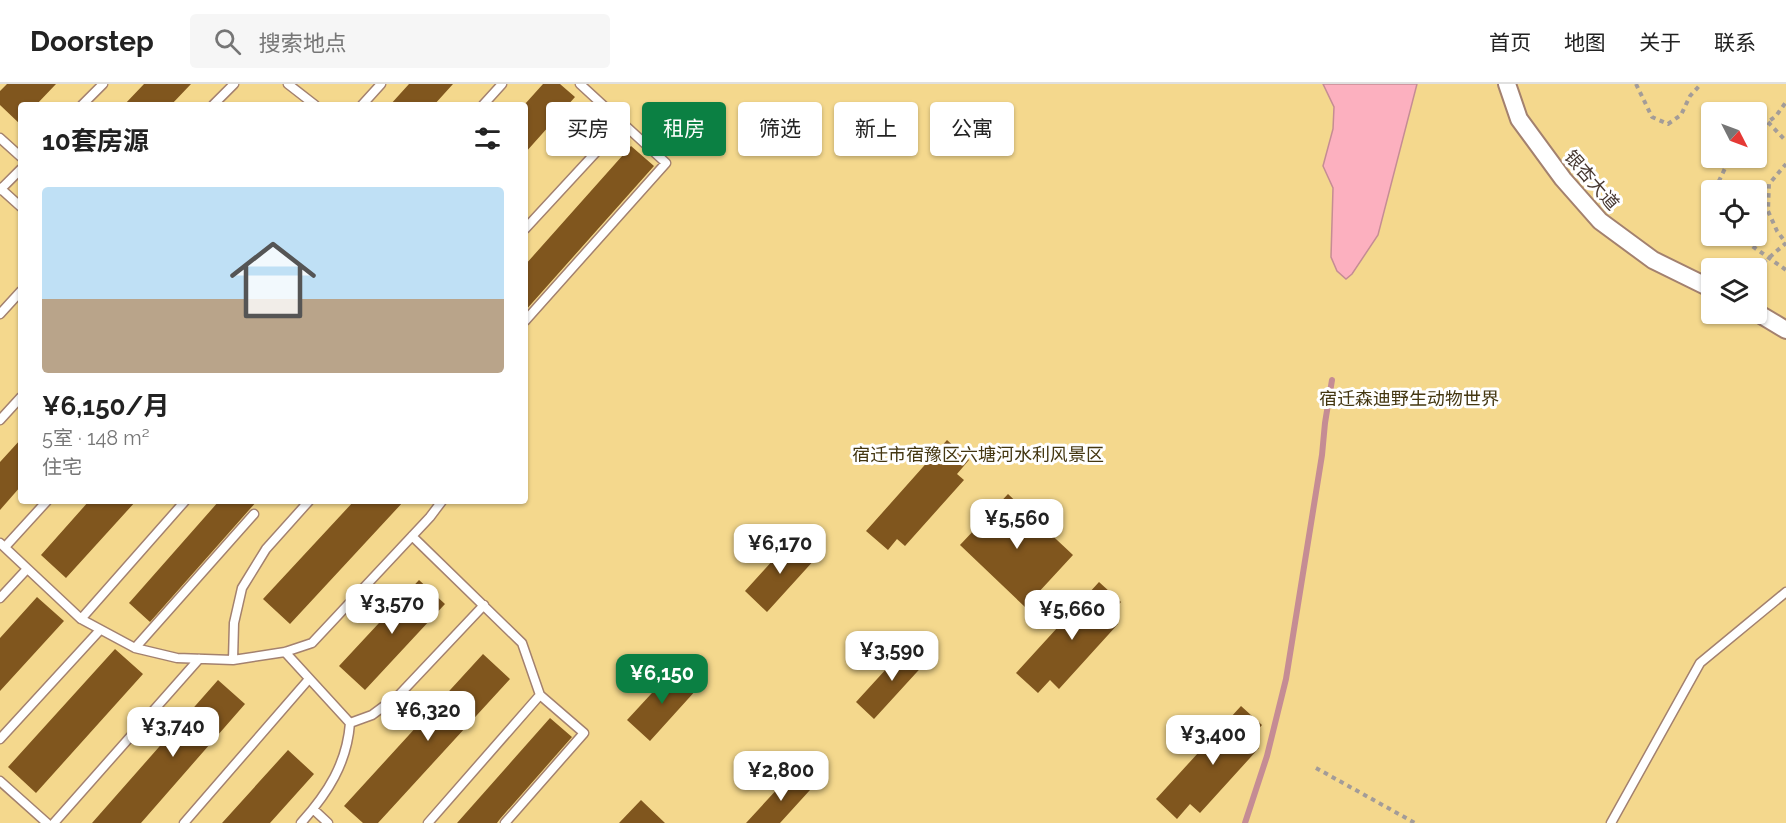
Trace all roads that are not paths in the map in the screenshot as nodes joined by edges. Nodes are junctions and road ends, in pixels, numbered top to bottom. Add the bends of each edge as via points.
1 (103, 84) edge
2 (234, 84) edge
3 (288, 84) edge
4 (381, 84) edge
5 (502, 84) edge
6 (580, 84) edge
7 (1507, 84) edge
8 (85, 102) edge
9 (216, 102) edge
10 (311, 102) edge
11 (365, 102) edge
12 (486, 102) edge
13 (600, 102) edge
14 (630, 129) edge
15 (0, 138) edge
16 (18, 154) edge
17 (592, 156) edge
18 (18, 172) edge
19 (0, 189) edge
20 (18, 204) edge
21 (528, 226) edge
22 (1701, 284) edge
23 (18, 294) edge
24 (0, 314) edge
25 (528, 318) edge
26 (1767, 319) edge
27 (1786, 330) edge
28 (18, 400) edge
29 (0, 420) edge
30 (44, 504) edge
31 (182, 504) edge
32 (306, 504) edge
33 (440, 504) edge
34 (254, 513) dead end
35 (412, 536) junction
36 (2, 545) edge
37 (27, 568) junction
38 (1786, 592) edge
39 (0, 598) edge
40 (484, 605) junction
41 (81, 619) junction
42 (100, 630) junction
43 (135, 648) junction
44 (285, 652) junction
45 (199, 659) junction
46 (233, 660) junction
47 (309, 679) junction
48 (540, 694) junction
49 (350, 723) junction
50 (0, 739) edge
51 (0, 781) edge
52 (313, 809) junction
53 (47, 823) edge
54 (54, 823) edge
55 (184, 823) edge
56 (301, 823) edge
57 (328, 823) edge
58 (428, 823) edge
59 (505, 823) edge
60 (1611, 823) edge

1 - 8 lane
2 - 9 lane
3 - 10 lane
4 - 11 lane
5 - 12 lane
6 - 13 lane
7 - 22 street, 银杏大道 via 1519,119 1563,179 1600,220 1653,260
14 - 25 lane via 666,162
15 - 16 lane
17 - 21 lane
18 - 19 lane
19 - 20 lane
23 - 24 lane
26 - 27 street
28 - 29 lane
30 - 36 lane
31 - 41 lane
32 - 46 lane via 266,549 242,588 234,623
33 - 35 lane
34 - 43 lane
35 - 40 lane
35 - 44 lane via 312,643
36 - 37 lane
37 - 39 lane
37 - 41 lane
38 - 60 lane via 1700,663
40 - 48 lane via 522,643
40 - 49 lane via 399,695 372,715
41 - 42 lane
42 - 43 lane
42 - 50 lane
43 - 45 lane
44 - 46 lane
44 - 47 lane
45 - 46 lane
45 - 54 lane
47 - 49 lane
47 - 55 lane
48 - 58 lane
48 - 59 lane via 584,733
49 - 52 lane via 344,758
51 - 53 lane
52 - 56 lane
52 - 57 lane

